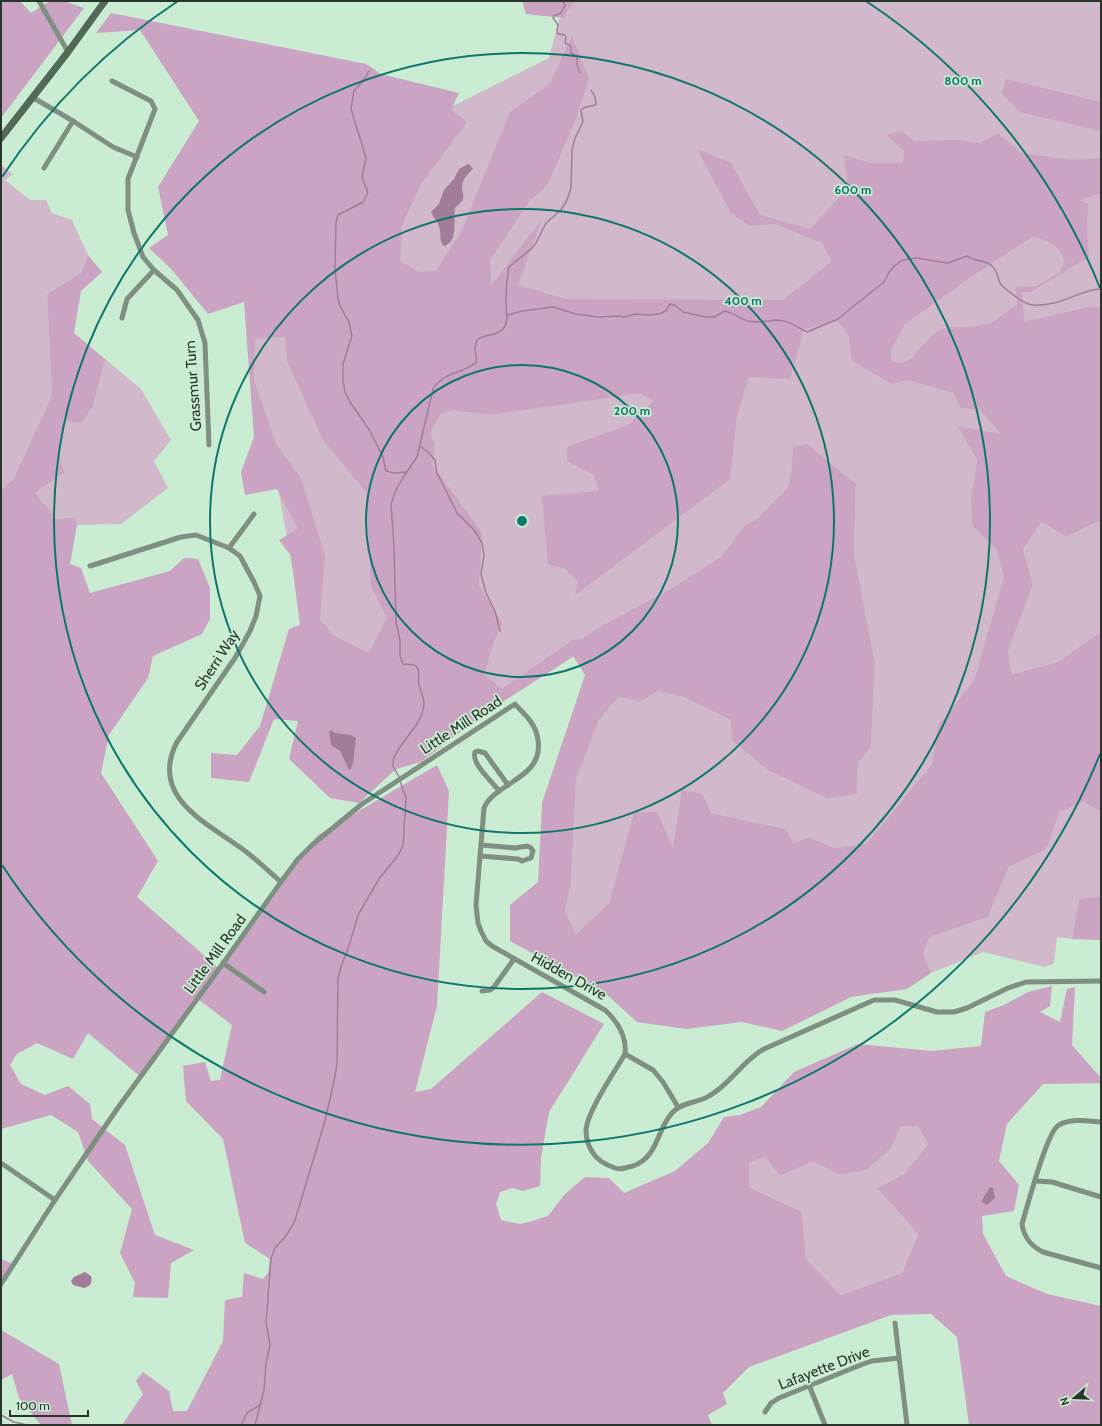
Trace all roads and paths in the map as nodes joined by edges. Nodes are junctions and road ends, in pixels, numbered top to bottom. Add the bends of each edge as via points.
1 (39, 1) edge
2 (105, 1) edge
3 (68, 52) junction
4 (112, 81) dead end
5 (32, 97) junction
6 (73, 121) junction
7 (1, 138) edge
8 (137, 157) junction
9 (44, 168) dead end
10 (154, 270) junction
11 (122, 318) dead end
12 (209, 445) dead end
13 (254, 514) dead end
14 (229, 548) junction
15 (90, 566) dead end
16 (515, 704) joint
17 (508, 785) junction
18 (499, 790) junction
19 (481, 845) junction
20 (480, 856) junction
21 (281, 882) junction
22 (514, 959) junction
23 (224, 963) junction
24 (1101, 981) edge
25 (482, 991) dead end
26 (264, 992) dead end
27 (625, 1054) junction
28 (678, 1107) junction
29 (1101, 1122) edge
30 (1, 1163) edge
31 (1036, 1181) junction
32 (1101, 1197) edge
33 (55, 1200) junction
34 (1101, 1268) edge
35 (1, 1284) edge
36 (895, 1323) dead end
37 (899, 1358) junction
38 (809, 1385) junction
39 (765, 1412) dead end
40 (825, 1425) edge
41 (907, 1425) edge

1 - 3 street
2 - 3 street
3 - 5 street
4 - 8 street, Grassmur Turn via 151,101 154,107
5 - 6 street
5 - 7 street
6 - 8 street via 113,147
6 - 9 street
8 - 10 street, Grassmur Turn via 128,179 128,210 143,257
10 - 11 street via 127,299
10 - 12 street, Grassmur Turn via 178,290 198,320 205,343
13 - 14 street
14 - 15 street, Sherri Way via 196,535 181,537
14 - 21 street, Sherri Way via 240,556 260,596 256,616 235,658 177,742 171,753 169,775 173,789 188,810 250,854
16 - 17 street, Hidden Drive via 536,730 539,749 530,769
16 - 21 street, Little Mill Road via 362,804 312,845
17 - 18 street, Hidden Drive
17 - 18 street via 485,753 475,752 476,763
18 - 19 street, Hidden Drive via 484,808
19 - 20 street, Hidden Drive
19 - 20 street via 515,848 527,846 533,851 530,858 522,860
20 - 22 street, Hidden Drive via 476,905 479,927 486,941
21 - 23 street, Little Mill Road
22 - 25 street via 494,987
22 - 27 street, Hidden Drive via 605,1010 624,1036
23 - 26 street
23 - 33 street, Little Mill Road via 117,1109
24 - 28 street via 1026,982 954,1012 937,1012 895,1000 874,1000 764,1049 751,1057 734,1077 708,1097
27 - 28 street via 653,1070
27 - 28 street via 591,1112 586,1129 588,1144 595,1157 617,1169 640,1164 649,1157 667,1120
29 - 31 street via 1074,1120 1056,1127 1049,1140
30 - 33 street
31 - 32 street via 1052,1182
31 - 34 street via 1022,1224 1027,1240 1034,1248 1043,1252
33 - 35 street, Little Mill Road
36 - 37 street
37 - 38 street, Lafayette Drive via 872,1361
37 - 41 street
38 - 39 street, Lafayette Drive via 775,1400
38 - 40 street

